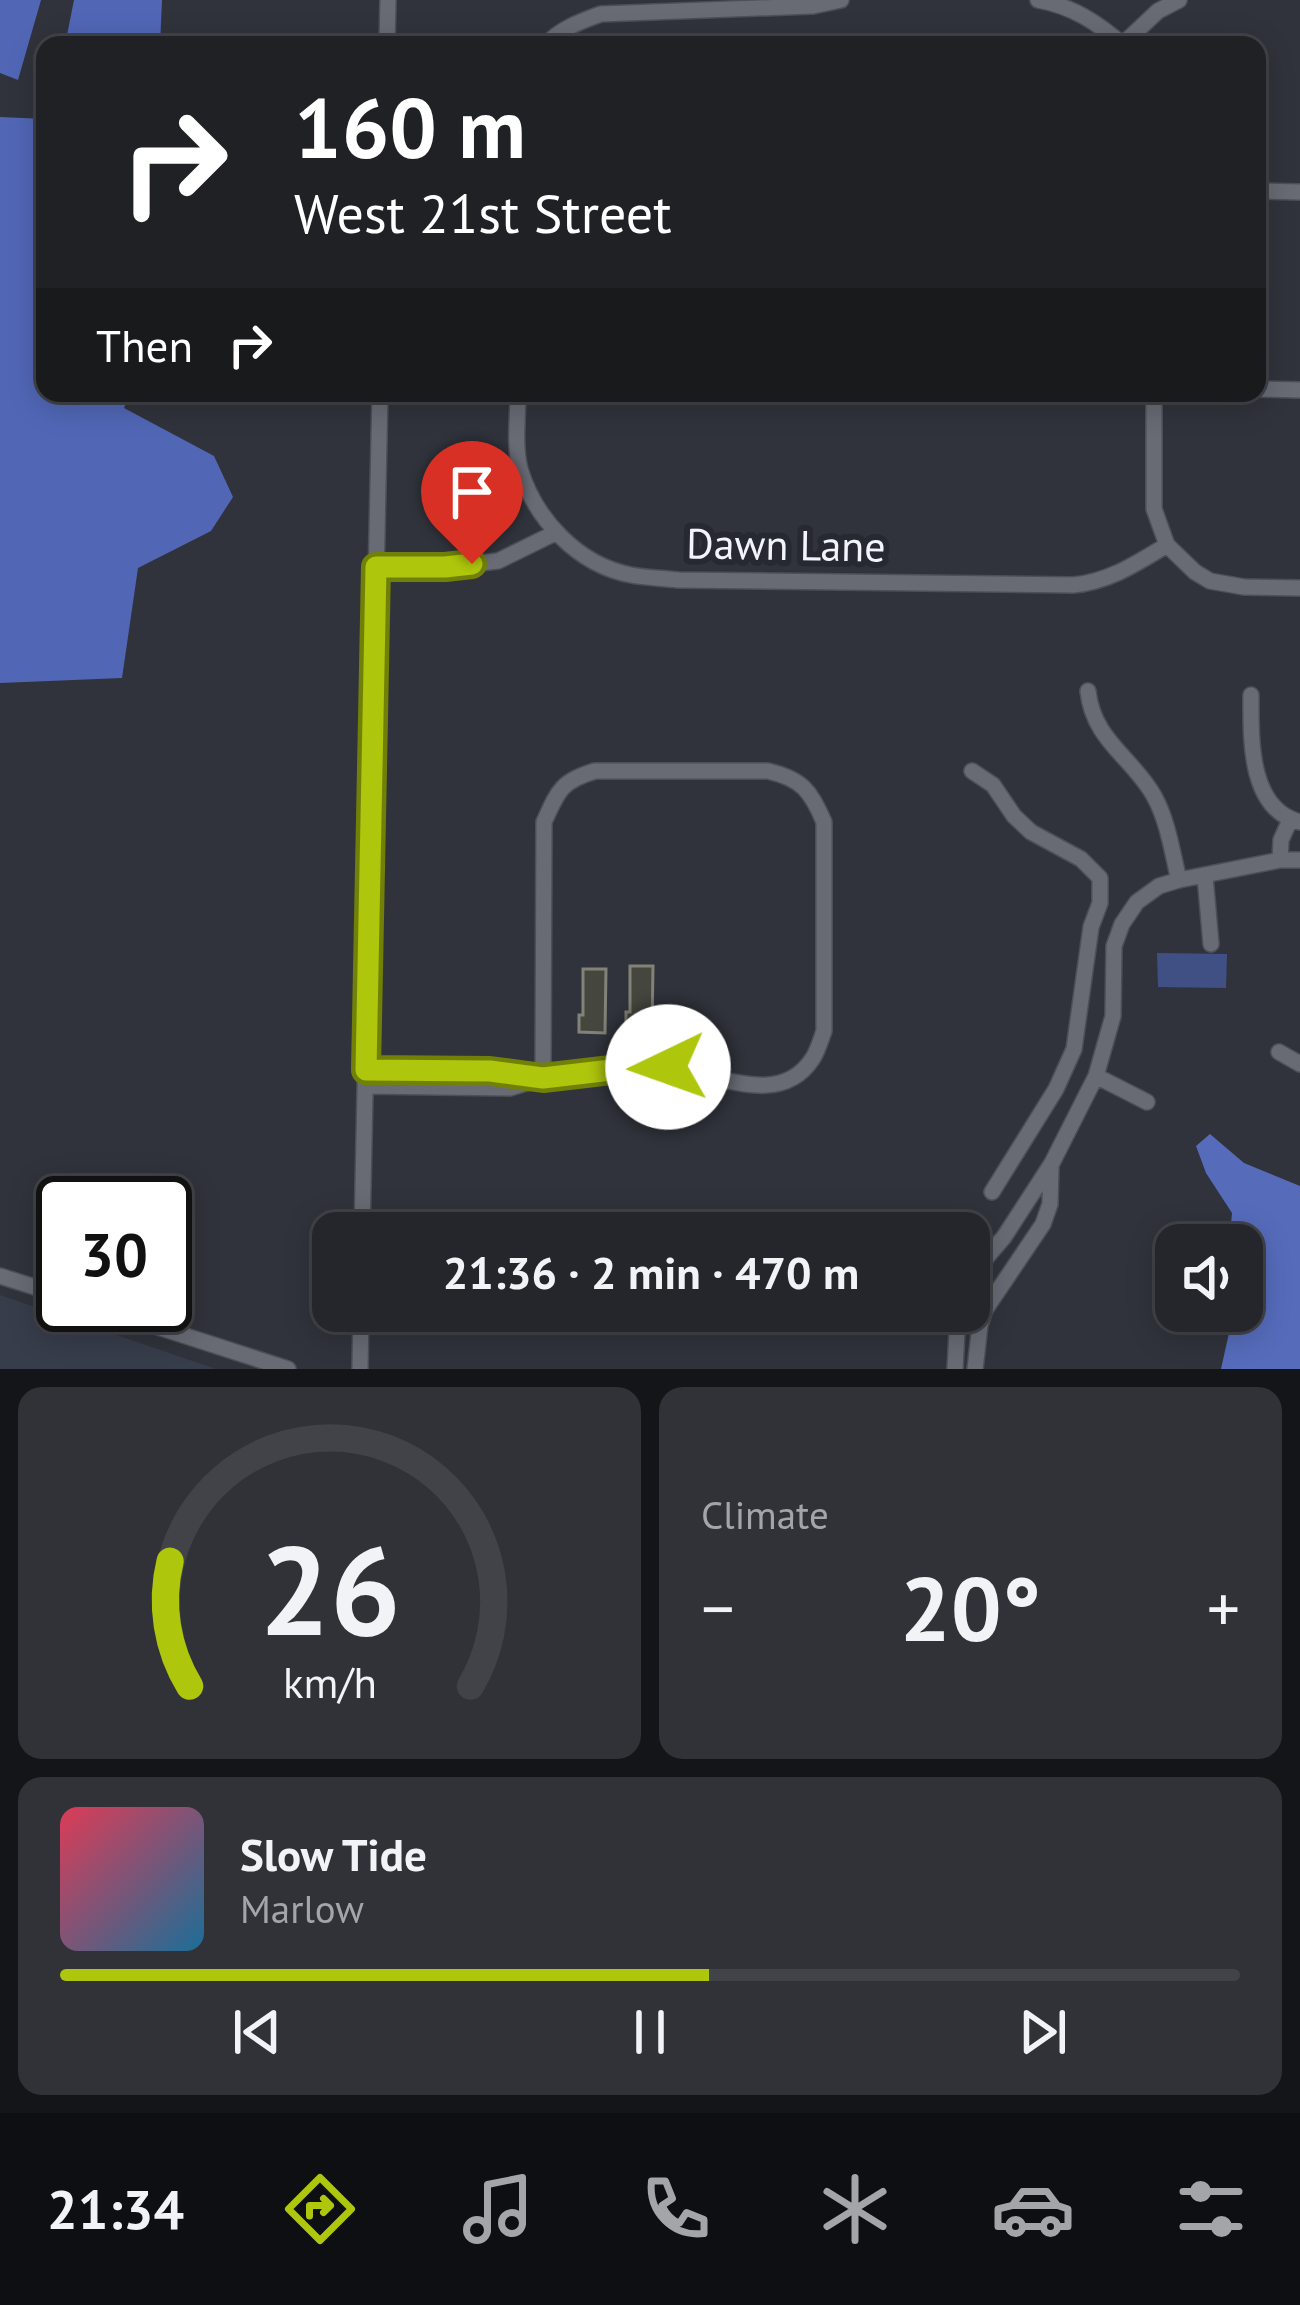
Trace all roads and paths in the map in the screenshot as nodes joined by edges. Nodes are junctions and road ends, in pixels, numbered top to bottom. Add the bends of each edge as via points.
1 (388, 0) edge
2 (842, 0) edge
3 (1038, 0) edge
4 (1179, 0) edge
5 (387, 36) edge
6 (549, 36) edge
7 (1110, 36) edge
8 (1132, 36) edge
9 (1266, 191) edge
10 (1300, 192) edge
11 (1266, 389) edge
12 (1300, 390) edge
13 (380, 402) edge
14 (518, 402) edge
15 (1154, 402) edge
16 (555, 533) junction
17 (1167, 545) junction
18 (376, 567) junction
19 (1300, 588) edge
20 (1088, 691) dead end
21 (1251, 695) dead end
22 (972, 771) dead end
23 (1295, 821) edge
24 (1280, 860) junction
25 (1300, 860) edge
26 (1205, 876) junction
27 (1179, 880) junction
28 (1211, 944) dead end
29 (1083, 986) junction
30 (1114, 988) junction
31 (1280, 1052) dead end
32 (1300, 1064) edge
33 (1096, 1076) junction
34 (366, 1078) junction
35 (543, 1078) junction
36 (1147, 1102) dead end
37 (1052, 1163) junction
38 (992, 1192) dead end
39 (363, 1212) edge
40 (990, 1253) edge
41 (0, 1276) edge
42 (36, 1287) edge
43 (174, 1332) edge
44 (360, 1332) edge
45 (957, 1332) edge
46 (288, 1369) edge
47 (359, 1369) edge
48 (956, 1369) edge
49 (975, 1369) edge

1 - 5 street
2 - 6 street via 602,14
3 - 7 street via 1078,13
4 - 8 street
9 - 10 street
11 - 12 street
13 - 18 street
14 - 16 street, Dawn Lane via 520,467
15 - 17 street via 1154,509
16 - 17 street, Dawn Lane via 628,575 678,580 1090,584
16 - 18 street via 498,561
17 - 19 street via 1210,580
18 - 34 street
20 - 27 street via 1101,734 1156,799
21 - 23 street via 1256,770 1269,801
22 - 29 street via 1031,832 1100,878
23 - 24 street via 1281,840
24 - 25 street
24 - 26 street
26 - 27 street
26 - 28 street
27 - 30 street via 1137,902 1122,924
29 - 30 street
29 - 38 street via 1074,1049
30 - 33 street
31 - 32 street
33 - 36 street
33 - 37 street
34 - 35 street via 490,1071
34 - 39 street
35 - 35 street via 668,1067 764,1087 791,1080 814,1057 824,1031 824,822 814,796 792,776 595,771 558,791 544,822
37 - 40 street
37 - 49 street via 1043,1224 986,1310
41 - 42 street
43 - 46 street
44 - 47 street
45 - 48 street

